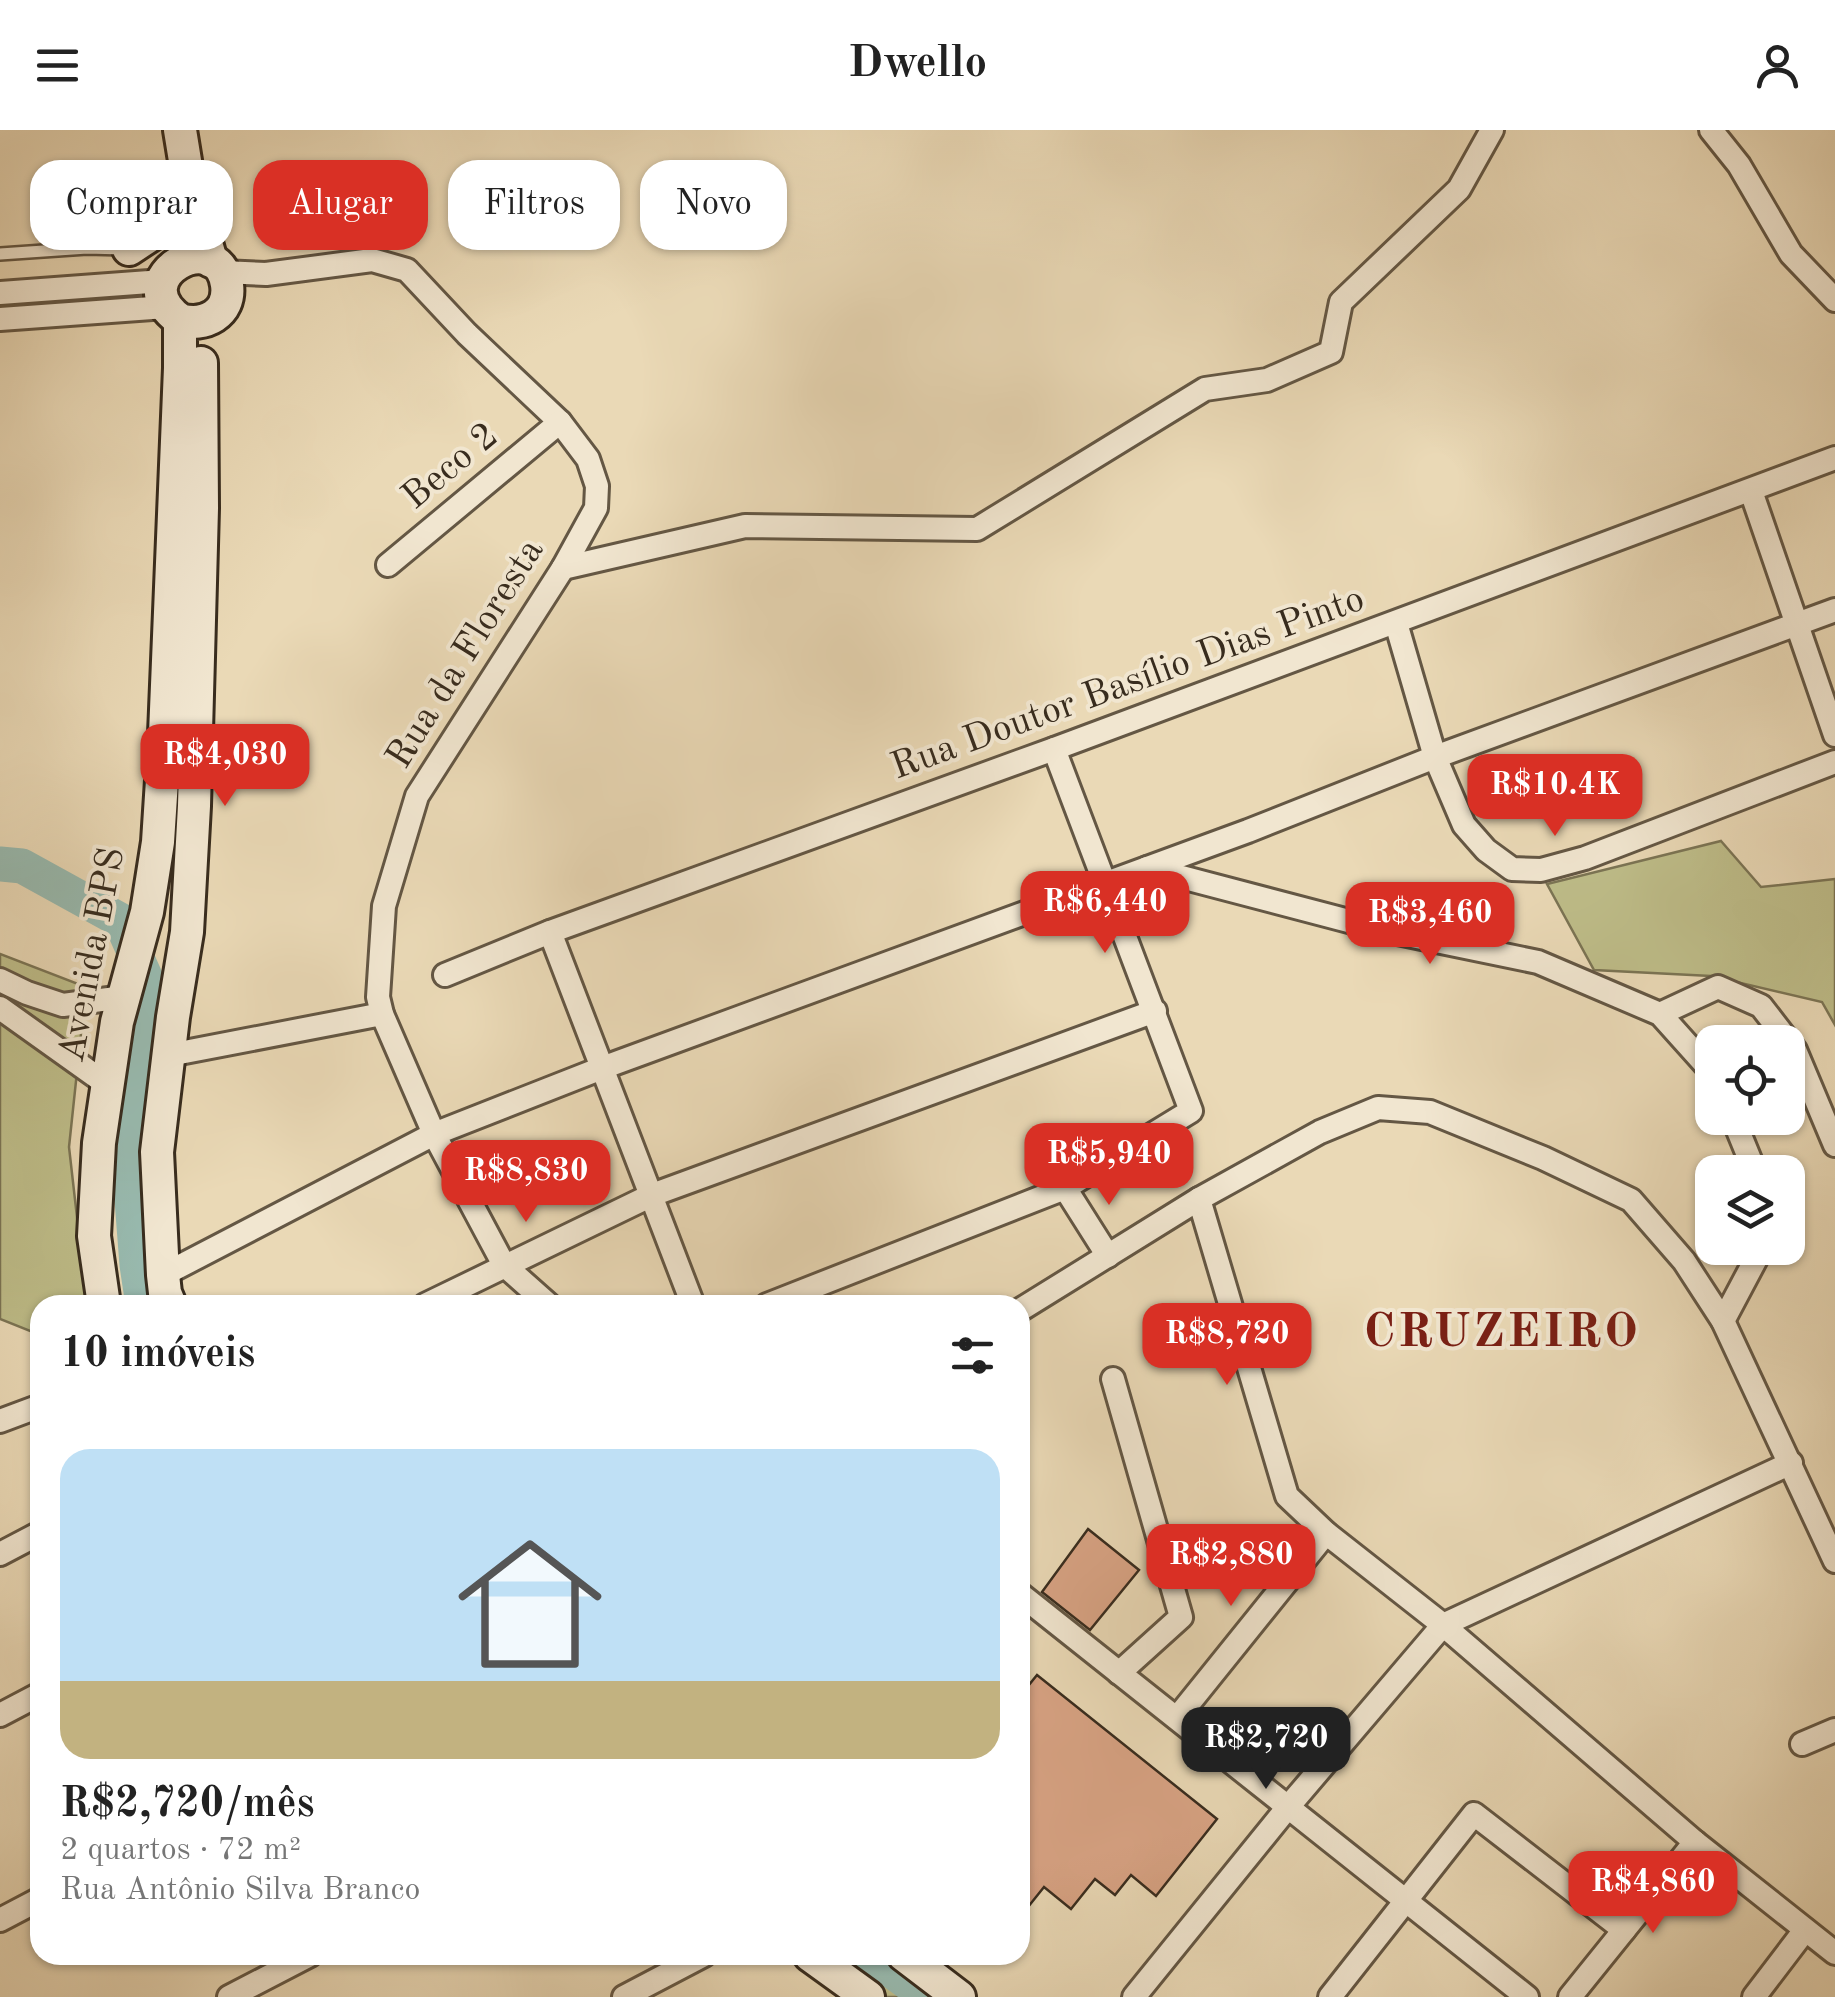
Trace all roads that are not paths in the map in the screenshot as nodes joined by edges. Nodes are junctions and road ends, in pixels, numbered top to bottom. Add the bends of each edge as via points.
1 (180, 130) edge
2 (1492, 130) edge
3 (1711, 130) edge
4 (183, 160) edge
5 (163, 250) edge
6 (172, 250) edge
7 (210, 250) edge
8 (0, 254) edge
9 (220, 276) junction
10 (166, 279) junction
11 (0, 294) edge
12 (1835, 300) edge
13 (0, 319) edge
14 (560, 422) junction
15 (1835, 458) edge
16 (1751, 492) junction
17 (388, 565) dead end
18 (563, 568) junction
19 (1835, 610) edge
20 (1396, 623) junction
21 (1798, 624) junction
22 (1835, 735) edge
23 (1054, 749) junction
24 (1435, 757) junction
25 (1835, 762) edge
26 (1146, 868) junction
27 (1104, 883) junction
28 (550, 932) junction
29 (446, 975) dead end
30 (0, 980) edge
31 (126, 987) junction
32 (63, 1005) junction
33 (0, 1008) edge
34 (1155, 1011) junction
35 (382, 1014) junction
36 (1660, 1014) junction
37 (50, 1045) junction
38 (1695, 1053) edge
39 (169, 1055) junction
40 (602, 1068) junction
41 (108, 1084) junction
42 (434, 1134) junction
43 (1835, 1145) edge
44 (1066, 1188) junction
45 (652, 1195) junction
46 (1199, 1199) junction
47 (1108, 1256) junction
48 (504, 1265) junction
49 (1753, 1265) edge
50 (166, 1290) edge
51 (103, 1295) edge
52 (445, 1295) edge
53 (538, 1295) edge
54 (689, 1295) edge
55 (793, 1295) edge
56 (1030, 1304) edge
57 (1722, 1321) junction
58 (1113, 1380) dead end
59 (30, 1410) edge
60 (0, 1421) edge
61 (1790, 1463) junction
62 (1326, 1534) junction
63 (30, 1538) edge
64 (0, 1554) edge
65 (1835, 1561) edge
66 (1030, 1602) edge
67 (1442, 1625) junction
68 (1120, 1672) junction
69 (30, 1699) edge
70 (0, 1715) edge
71 (1177, 1718) junction
72 (1835, 1730) edge
73 (1802, 1744) dead end
74 (1288, 1807) junction
75 (1695, 1842) junction
76 (1406, 1901) junction
77 (30, 1904) edge
78 (0, 1920) edge
79 (1624, 1930) junction
80 (1805, 1930) junction
81 (1835, 1954) edge
82 (291, 1965) edge
83 (686, 1965) edge
84 (824, 1965) edge
85 (917, 1965) edge
86 (635, 1994) edge
87 (229, 1997) edge
88 (868, 1997) edge
89 (960, 1997) edge
90 (1134, 1997) edge
91 (1330, 1997) edge
92 (1527, 1997) edge
93 (1570, 1997) edge
94 (1754, 1997) edge

1 - 4 main road
2 - 18 street via 1459,188 1342,302 1331,352 1267,380 1205,389 978,529 745,526
3 - 12 street via 1790,254
5 - 10 main road
6 - 10 main road
7 - 9 main road
8 - 10 lane via 87,248
9 - 10 main road via 192,258
9 - 10 main road via 218,314
9 - 14 street, Rua da Floresta via 372,260 407,270
10 - 11 street
10 - 13 street
10 - 31 main road, Avenida BPS via 180,368 166,734 147,912
10 - 39 main road, Avenida BPS via 202,508 187,932
14 - 17 street, Beco 2
14 - 18 street, Rua da Floresta via 588,459 598,486 596,508
15 - 16 street, Rua Doutor Basílio Dias Pinto
16 - 20 street, Rua Doutor Basílio Dias Pinto
16 - 21 street
18 - 35 street, Rua da Floresta via 417,796 384,906
19 - 21 street
20 - 23 street, Rua Doutor Basílio Dias Pinto
20 - 24 street
21 - 22 street
21 - 24 street
23 - 27 street
23 - 28 street, Rua Doutor Basílio Dias Pinto
24 - 25 street via 1464,824 1486,850 1512,869 1542,870
24 - 26 street
26 - 27 street
26 - 36 street via 1383,930 1538,962
27 - 34 street
27 - 40 street
28 - 29 street, Rua Doutor Basílio Dias Pinto
28 - 40 street
30 - 32 street
31 - 32 street
31 - 41 main road, Avenida BPS
32 - 37 street via 49,1021
33 - 37 street
34 - 44 street via 1192,1111
34 - 45 street
35 - 39 street
35 - 42 street, Rua da Floresta
36 - 38 street
36 - 43 street via 1718,987 1760,1006 1795,1050
37 - 41 street
39 - 50 main road, Avenida BPS via 157,1152
40 - 42 street
40 - 45 street
41 - 51 main road, Avenida BPS via 94,1236
42 - 48 street, Rua da Floresta
42 - 50 street
44 - 47 street
44 - 55 street
45 - 48 street
45 - 54 street
46 - 47 street
46 - 57 street via 1378,1108 1430,1112 1631,1200 1684,1261
46 - 62 street via 1286,1496
47 - 56 street
48 - 52 street
48 - 53 street, Rua da Floresta
49 - 57 street
57 - 61 street
58 - 68 street via 1181,1618
59 - 60 street
61 - 65 street
61 - 67 street
62 - 67 street
62 - 71 street
63 - 64 street
66 - 68 street
67 - 74 street
67 - 75 street
68 - 71 street
69 - 70 street
71 - 74 street
72 - 73 street
74 - 76 street
74 - 90 street
75 - 79 street
75 - 80 street
76 - 79 street via 1474,1814
76 - 91 street
76 - 92 street
77 - 78 street
79 - 93 street
80 - 81 street
80 - 94 street
82 - 87 street
83 - 86 street
84 - 88 main road
85 - 89 main road

